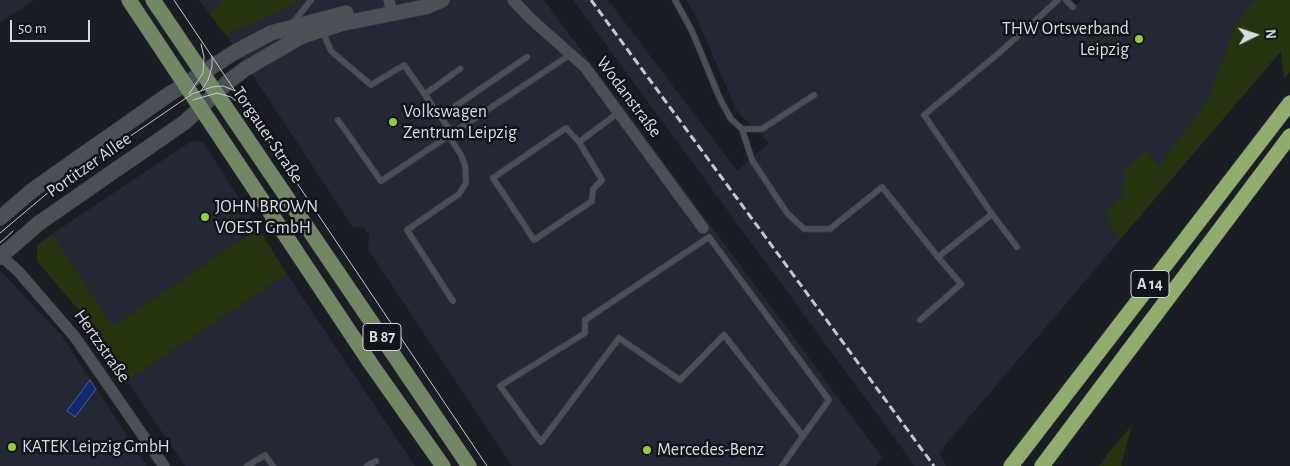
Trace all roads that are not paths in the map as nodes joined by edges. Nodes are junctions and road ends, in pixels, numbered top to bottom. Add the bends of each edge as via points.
1 (129, 0) edge
2 (153, 0) edge
3 (311, 0) edge
4 (442, 0) edge
5 (513, 0) edge
6 (675, 0) edge
7 (1058, 0) edge
8 (1066, 0) edge
9 (393, 4) edge
10 (1073, 7) dead end
11 (291, 26) junction
12 (322, 30) junction
13 (572, 54) junction
14 (527, 57) dead end
15 (460, 69) dead end
16 (203, 73) junction
17 (186, 84) junction
18 (216, 93) junction
19 (425, 94) junction
20 (814, 95) dead end
21 (1290, 103) edge
22 (202, 108) junction
23 (618, 113) junction
24 (441, 116) junction
25 (338, 120) dead end
26 (742, 129) junction
27 (451, 134) junction
28 (1290, 136) edge
29 (579, 142) junction
30 (992, 214) junction
31 (0, 218) edge
32 (703, 228) dead end
33 (1017, 247) dead end
34 (0, 256) edge
35 (938, 257) junction
36 (453, 301) dead end
37 (920, 320) dead end
38 (804, 436) junction
39 (376, 461) dead end
40 (164, 466) edge
41 (248, 466) edge
42 (273, 466) edge
43 (368, 466) edge
44 (443, 466) edge
45 (470, 466) edge
46 (782, 466) edge
47 (1011, 466) edge
48 (1042, 466) edge

1 - 17 main road, B 87
2 - 16 main road, Torgauer Straße / B 87
3 - 11 lane
4 - 9 main road via 425,7
5 - 13 street, Wodanstraße via 530,19
6 - 26 lane via 692,31 720,99 731,119
7 - 30 lane via 924,115
8 - 10 lane
9 - 11 main road
9 - 12 main road
11 - 16 main road via 235,52
12 - 18 main road via 302,36 245,69
12 - 19 lane via 331,51 371,85 404,65
13 - 23 street, Wodanstraße
13 - 27 lane
14 - 24 lane
15 - 19 lane
16 - 17 main road
16 - 18 main road, Torgauer Straße / B 87
17 - 22 main road, B 87
17 - 31 main road, Portitzer Allee via 34,189
18 - 22 main road
18 - 45 main road, Torgauer Straße / B 87
19 - 24 lane
20 - 26 lane via 762,129
21 - 47 highway, A 14
22 - 34 main road, Portitzer Allee via 39,223
22 - 44 main road, B 87 via 371,364
23 - 29 lane
23 - 32 street, Wodanstraße
24 - 27 lane
25 - 27 lane via 381,181
26 - 35 lane via 752,160 787,213 804,229 830,229 882,187
27 - 36 lane via 462,155 466,183 459,194 407,230
28 - 48 highway, A 14
29 - 29 lane via 566,128 493,178 534,240 592,201 593,189 602,180
30 - 33 lane
30 - 35 lane
34 - 40 street, Hertzstraße via 18,271 76,337
35 - 37 lane via 961,284
38 - 38 lane via 829,400 709,237 585,320 585,333 500,386 541,442 619,338 680,380 724,335
38 - 46 lane
39 - 43 lane
41 - 42 lane via 265,454

